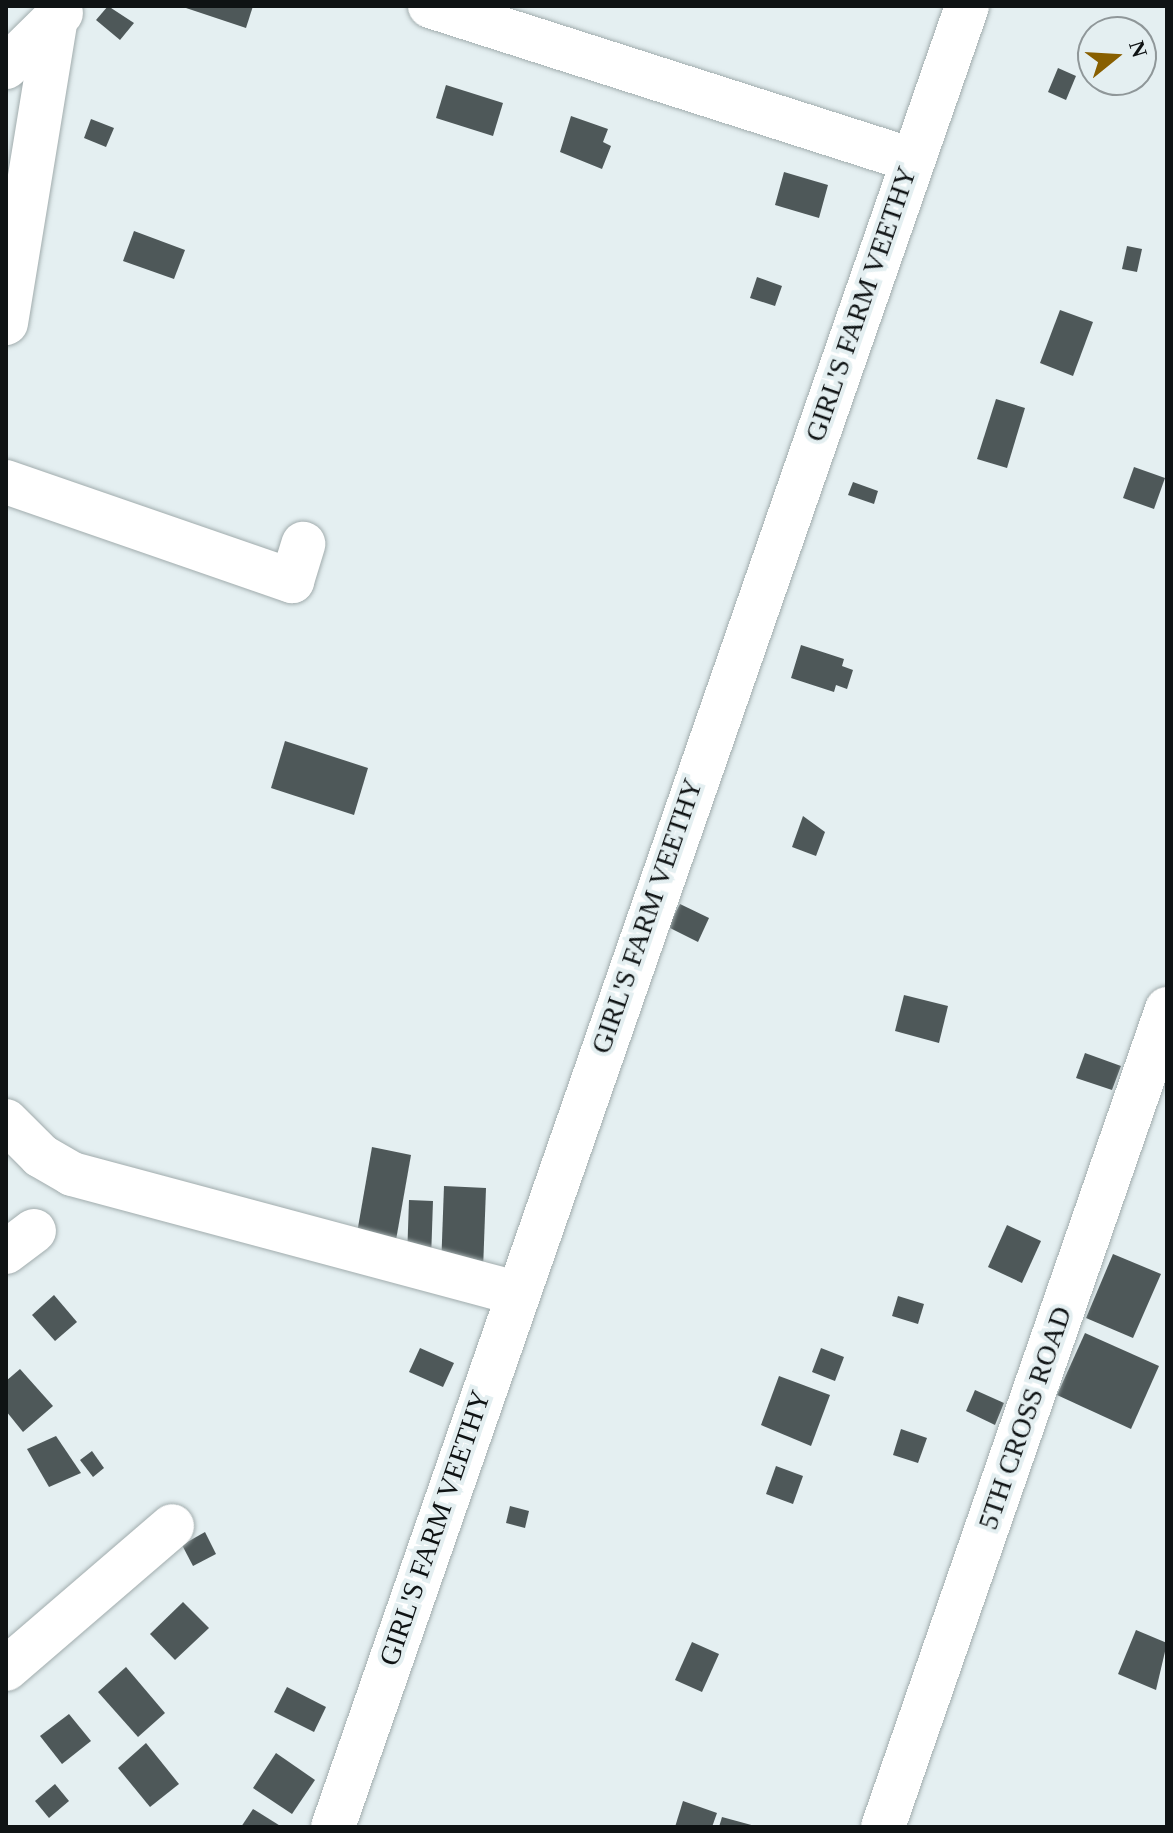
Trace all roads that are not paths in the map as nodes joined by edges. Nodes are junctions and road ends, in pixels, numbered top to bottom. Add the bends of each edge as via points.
1 (430, 6) edge
2 (967, 6) edge
3 (62, 12) edge
4 (6, 67) edge
5 (912, 160) junction
6 (6, 323) edge
7 (6, 482) edge
8 (303, 544) dead end
9 (1167, 1009) edge
10 (6, 1121) edge
11 (515, 1293) junction
12 (172, 1526) dead end
13 (6, 1669) edge
14 (333, 1827) edge
15 (883, 1827) edge

1 - 5 street
2 - 5 street, GIRL'S FARM VEETHY
3 - 4 street
3 - 6 street
5 - 11 street, GIRL'S FARM VEETHY
7 - 8 street via 292,581
9 - 15 street, 5TH CROSS ROAD
10 - 11 street via 41,1156 72,1174
11 - 14 street, GIRL'S FARM VEETHY
12 - 13 street

